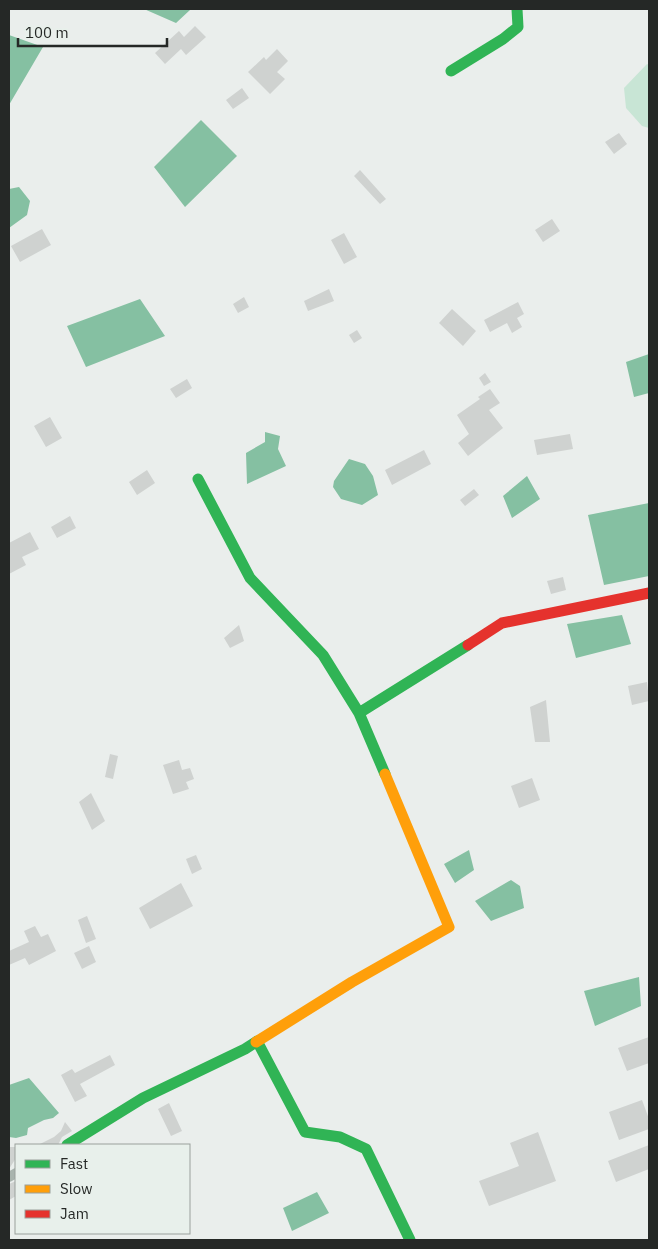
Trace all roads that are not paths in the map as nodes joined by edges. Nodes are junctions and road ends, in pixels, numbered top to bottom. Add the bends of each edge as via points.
1 (517, 9) edge
2 (451, 71) dead end
3 (198, 479) dead end
4 (649, 593) edge
5 (359, 713) junction
6 (257, 1041) junction
7 (69, 1144) edge
8 (410, 1240) edge

1 - 2 street via 518,27
3 - 5 street via 250,578 323,656
4 - 5 street via 502,623
5 - 6 street via 448,927
6 - 7 street via 143,1098
6 - 8 street via 305,1132 340,1137 366,1149

